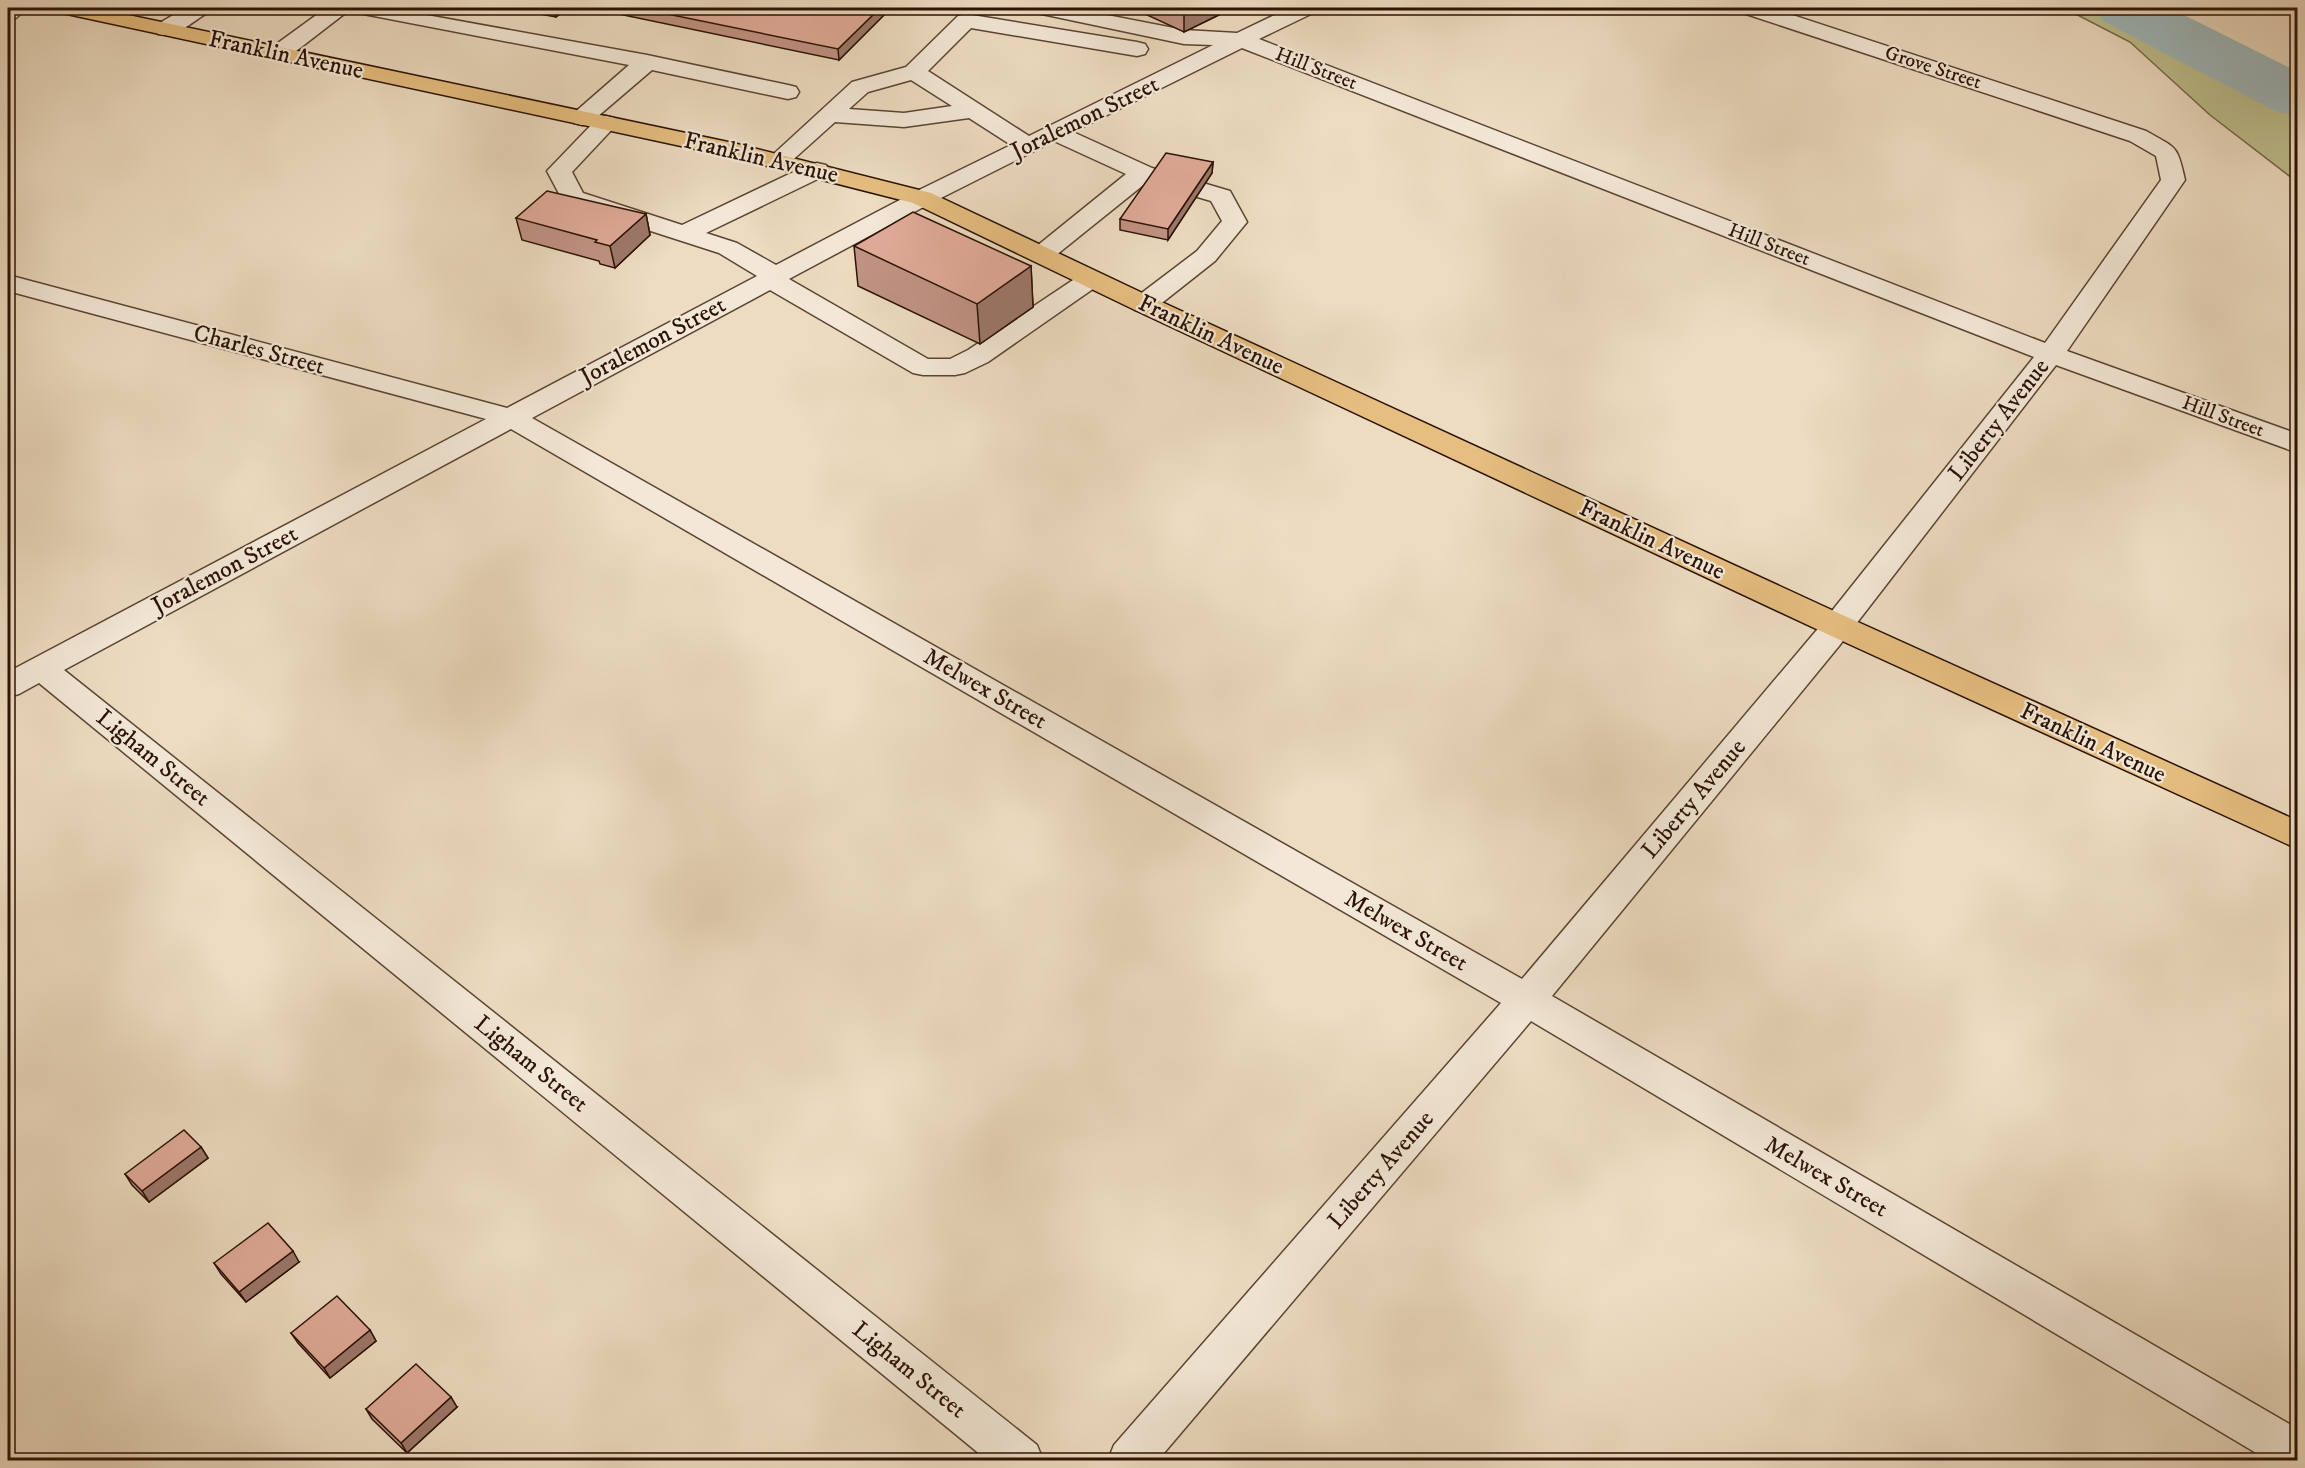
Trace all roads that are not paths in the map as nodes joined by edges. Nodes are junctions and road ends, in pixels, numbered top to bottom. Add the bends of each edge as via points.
1 (16, 8) edge
2 (67, 8) edge
3 (199, 8) edge
4 (339, 8) edge
5 (356, 8) edge
6 (1042, 8) edge
7 (1305, 8) edge
8 (1751, 8) edge
9 (8, 13) edge
10 (166, 29) junction
11 (1242, 40) junction
12 (279, 53) junction
13 (1204, 59) junction
14 (647, 62) junction
15 (914, 72) junction
16 (788, 92) dead end
17 (974, 110) junction
18 (829, 115) junction
19 (582, 118) junction
20 (606, 123) junction
21 (2114, 128) joint
22 (1055, 133) junction
23 (1029, 146) junction
24 (778, 161) junction
25 (816, 170) junction
26 (1143, 173) junction
27 (922, 198) junction
28 (684, 234) junction
29 (1041, 255) junction
30 (773, 278) junction
31 (1091, 279) junction
32 (8, 283) edge
33 (1144, 304) junction
34 (2050, 354) junction
35 (510, 417) junction
36 (2298, 444) edge
37 (1838, 626) junction
38 (41, 668) junction
39 (8, 686) edge
40 (2298, 836) edge
41 (1527, 1000) junction
42 (2298, 1454) edge
43 (1021, 1461) edge
44 (1130, 1461) edge

1 - 9 street
2 - 10 main road, Franklin Avenue
3 - 10 street
4 - 12 street
5 - 14 street
6 - 11 street via 1184,37
7 - 11 street, Joralemon Street
8 - 21 street, Grove Street
10 - 12 main road, Franklin Avenue
11 - 13 street, Joralemon Street
11 - 34 street, Hill Street
12 - 19 main road, Franklin Avenue
13 - 15 street via 966,21
13 - 22 street, Joralemon Street
14 - 16 street
14 - 19 street
15 - 17 street
15 - 18 street via 860,87
17 - 18 street via 904,120
17 - 23 street
18 - 24 street
19 - 20 main road, Franklin Avenue
20 - 24 main road, Franklin Avenue
20 - 28 street via 559,171 573,198
21 - 34 street, Liberty Avenue via 2138,136 2167,153 2173,180
22 - 23 street, Joralemon Street
22 - 26 street
23 - 27 street, Joralemon Street
24 - 25 main road, Franklin Avenue
25 - 27 main road, Franklin Avenue
25 - 28 street
26 - 29 street
26 - 33 street via 1221,196 1235,222 1206,256
27 - 29 main road, Franklin Avenue
27 - 30 street, Joralemon Street
28 - 30 street via 728,248
29 - 31 main road, Franklin Avenue
30 - 31 street via 923,367 955,367 978,356
30 - 35 street, Joralemon Street
31 - 33 main road, Franklin Avenue
32 - 35 street, Charles Street
33 - 37 main road, Franklin Avenue
34 - 36 street, Hill Street
34 - 37 street, Liberty Avenue
35 - 38 street, Joralemon Street
35 - 41 street, Melwex Street
37 - 40 main road, Franklin Avenue
37 - 41 street, Liberty Avenue
38 - 39 street, Joralemon Street
38 - 43 street, Ligham Street
41 - 42 street, Melwex Street
41 - 44 street, Liberty Avenue

